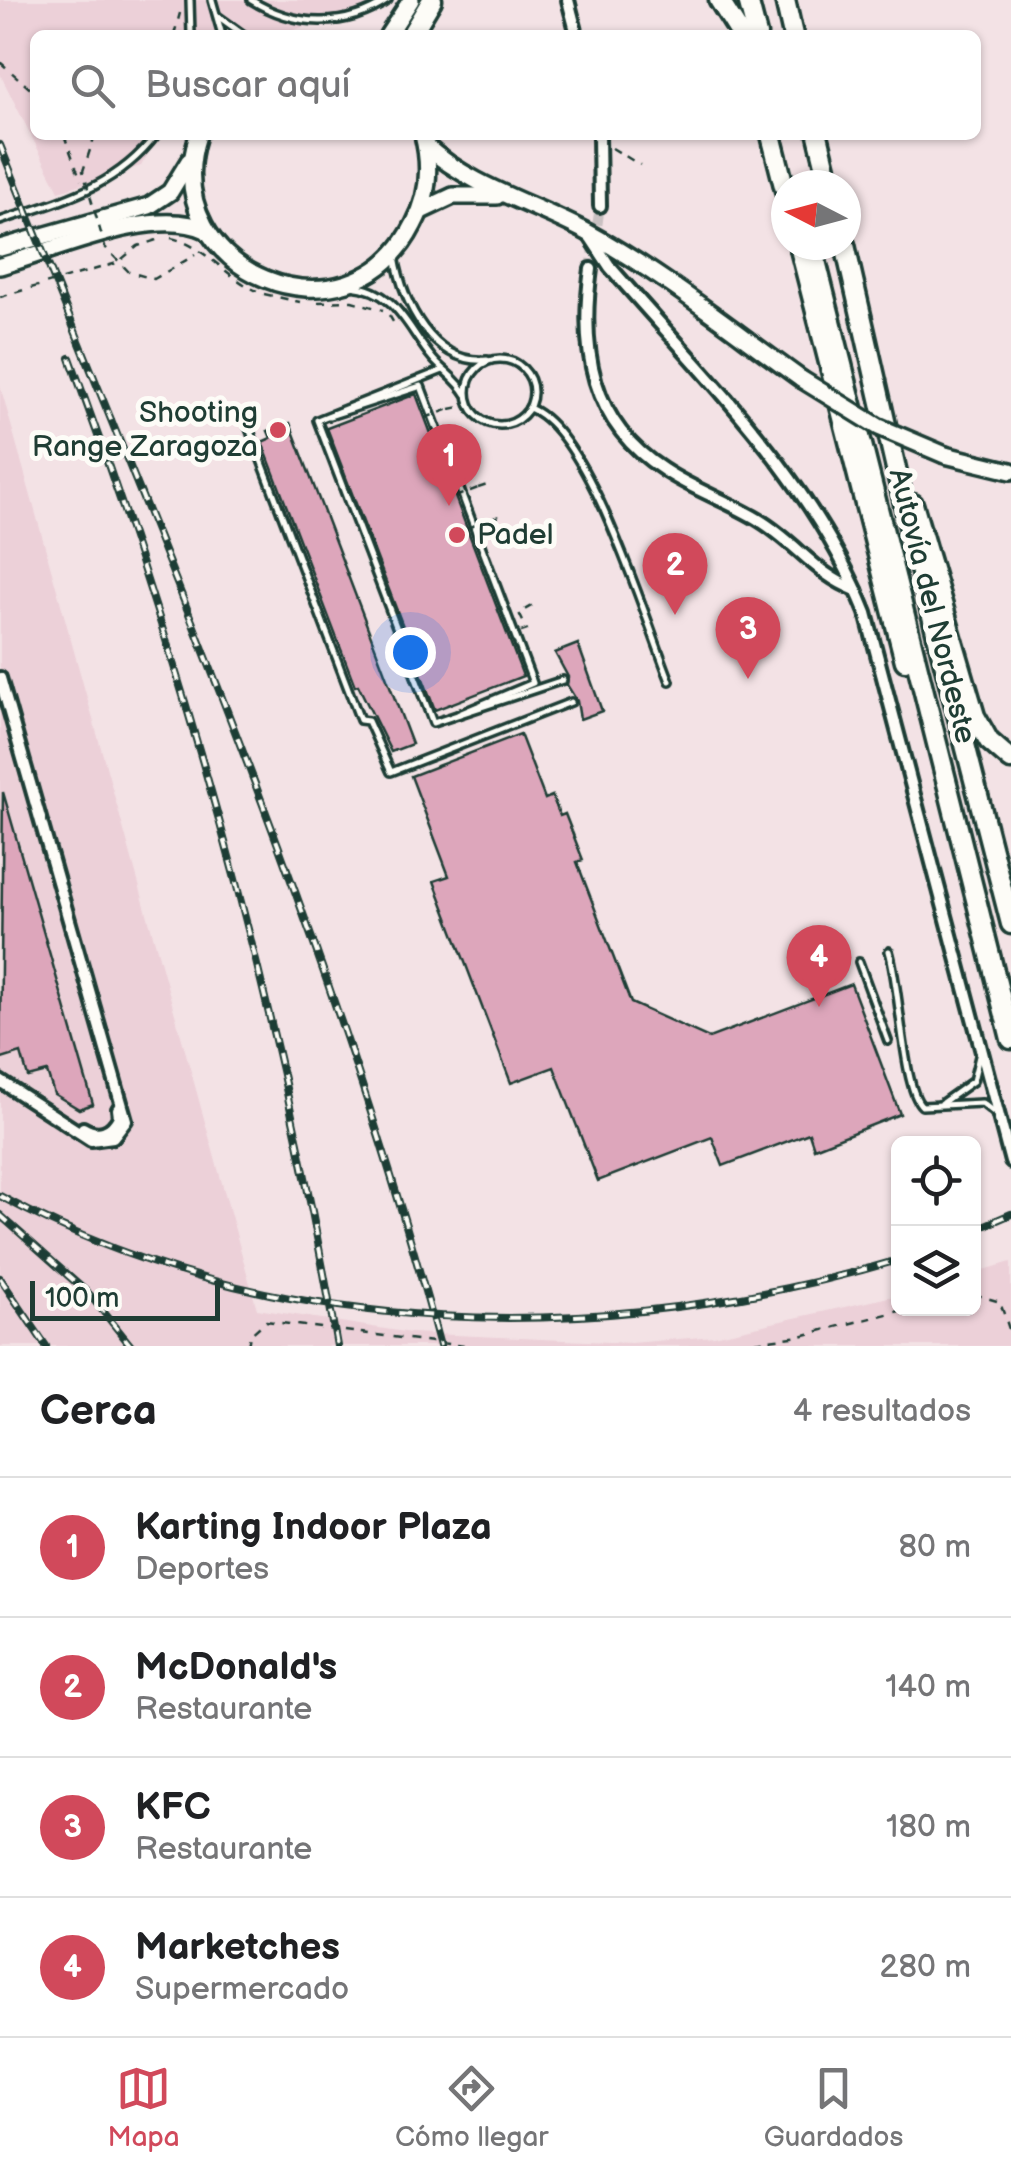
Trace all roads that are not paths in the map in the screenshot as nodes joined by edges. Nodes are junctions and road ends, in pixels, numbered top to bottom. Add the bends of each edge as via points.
1 (190, 0) edge
2 (212, 0) edge
3 (252, 0) edge
4 (388, 0) edge
5 (411, 0) edge
6 (432, 0) edge
7 (568, 0) edge
8 (719, 0) edge
9 (748, 0) edge
10 (785, 0) edge
11 (219, 17) junction
12 (191, 30) edge
13 (221, 30) edge
14 (237, 30) edge
15 (391, 30) edge
16 (414, 30) edge
17 (576, 30) edge
18 (737, 30) edge
19 (756, 30) edge
20 (792, 30) edge
21 (152, 140) edge
22 (196, 140) edge
23 (425, 140) edge
24 (600, 140) edge
25 (772, 140) edge
26 (783, 140) edge
27 (819, 140) edge
28 (192, 152) junction
29 (780, 170) edge
30 (792, 170) edge
31 (826, 170) edge
32 (504, 196) junction
33 (600, 206) tunnel mouth
34 (421, 211) junction
35 (0, 221) edge
36 (206, 230) junction
37 (588, 233) junction
38 (2, 247) edge
39 (394, 252) junction
40 (803, 260) edge
41 (816, 260) edge
42 (849, 260) edge
43 (2, 266) edge
44 (591, 268) tunnel mouth
45 (328, 287) junction
46 (490, 360) junction
47 (443, 370) junction
48 (466, 395) junction
49 (528, 408) junction
50 (326, 416) junction
51 (247, 423) dead end
52 (1011, 471) edge
53 (901, 477) junction
54 (856, 590) junction
55 (0, 678) edge
56 (563, 680) dead end
57 (670, 681) dead end
58 (0, 700) edge
59 (571, 702) dead end
60 (458, 715) junction
61 (1011, 760) edge
62 (948, 783) junction
63 (1011, 924) edge
64 (889, 951) dead end
65 (860, 962) dead end
66 (976, 1038) junction
67 (1011, 1038) edge
68 (888, 1041) dead end
69 (0, 1073) edge
70 (0, 1081) edge
71 (938, 1105) junction
72 (1002, 1126) junction
73 (1011, 1162) edge

1 - 12 lane
2 - 11 lane
3 - 4 lane via 314,22 357,16
5 - 15 main road
6 - 16 highway
7 - 17 street
8 - 18 highway
9 - 19 highway
10 - 20 highway
11 - 13 lane
11 - 14 lane
21 - 35 lane via 130,166 84,192
22 - 28 main road
23 - 32 main road via 458,171
23 - 34 main road
24 - 33 street
25 - 29 highway
26 - 30 highway
27 - 31 highway
28 - 36 main road via 192,192
28 - 38 main road via 178,184 160,200
32 - 34 main road via 453,196
32 - 37 main road
34 - 39 main road
36 - 43 main road via 156,222
36 - 45 main road via 258,278 292,288
37 - 52 main road, bridge via 860,418 945,455
37 - 54 street via 801,490
39 - 45 main road via 364,275
39 - 46 lane via 406,297 445,352
40 - 62 highway via 904,660
41 - 62 highway, Autovía del Nordeste
42 - 53 highway, Autovía del Nordeste
44 - 54 street via 584,331 590,366 617,423 641,453 760,520 828,580
45 - 47 lane via 368,288 390,300
46 - 48 lane via 472,373
46 - 49 lane via 511,360 527,373 533,391
47 - 48 lane
47 - 50 lane
48 - 49 lane via 469,406 493,424 514,422
49 - 57 lane via 554,423 598,496
50 - 60 lane via 317,420 433,723
50 - 60 lane via 421,386 533,683
51 - 59 lane via 360,720 368,721 391,772
53 - 61 highway via 923,526 975,716
53 - 63 highway, Autovía del Nordeste
54 - 66 street
55 - 70 street via 126,1120 113,1137 91,1140
56 - 60 lane
58 - 69 street via 119,1117 109,1130 90,1132
62 - 67 highway, Autovía del Nordeste
64 - 71 lane via 901,998 907,1079 916,1101
65 - 68 lane
66 - 71 lane via 979,1062 972,1082
66 - 72 street
71 - 72 lane via 982,1103
72 - 73 street

